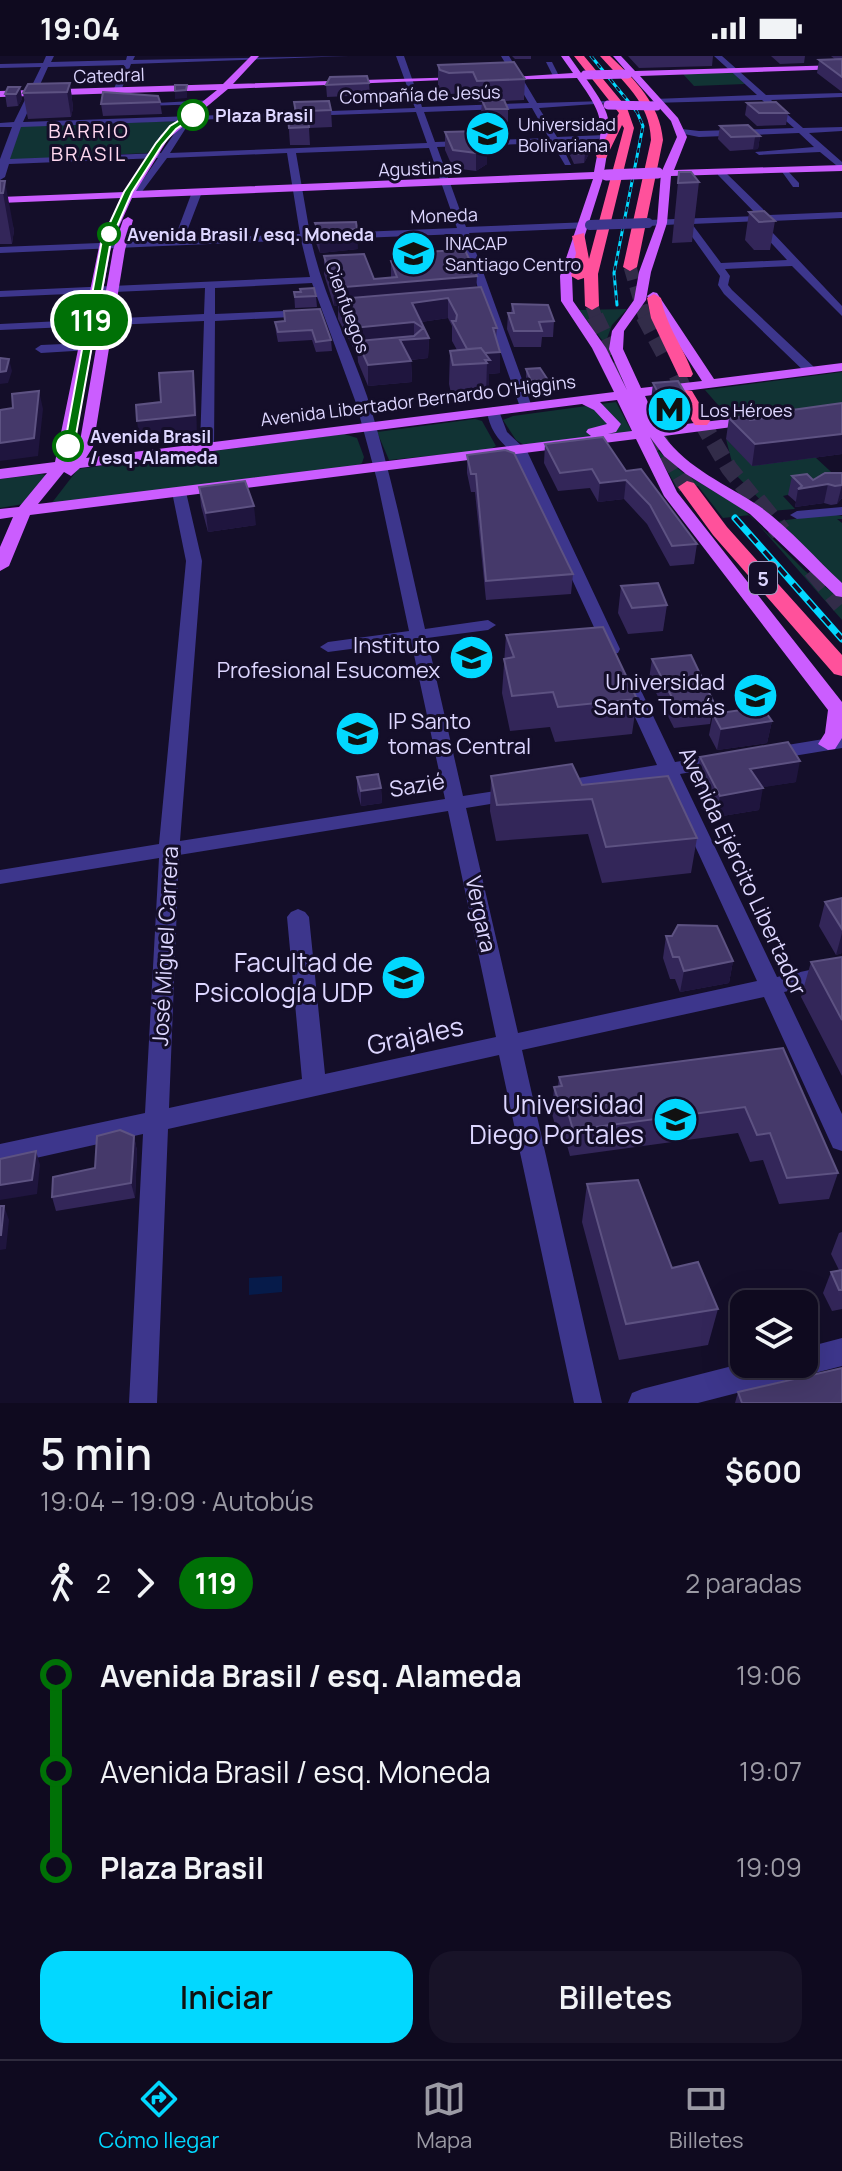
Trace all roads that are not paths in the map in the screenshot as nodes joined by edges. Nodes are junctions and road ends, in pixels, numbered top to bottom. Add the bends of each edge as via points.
1 (345, 56) edge
2 (400, 56) edge
3 (505, 56) edge
4 (565, 56) edge
5 (579, 56) edge
6 (605, 56) edge
7 (617, 56) edge
8 (718, 56) edge
9 (824, 56) edge
10 (255, 57) edge
11 (130, 59) edge
12 (48, 60) edge
13 (549, 64) dead end
14 (0, 66) edge
15 (841, 68) edge
16 (734, 71) junction
17 (631, 74) junction
18 (557, 76) junction
19 (582, 76) junction
20 (488, 78) edge
21 (519, 78) junction
22 (473, 79) edge
23 (408, 81) junction
24 (225, 87) junction
25 (699, 87) dead end
26 (117, 91) junction
27 (32, 93) junction
28 (0, 94) edge
29 (439, 94) dead end
30 (414, 95) junction
31 (842, 95) edge
32 (765, 98) junction
33 (713, 99) junction
34 (208, 102) junction
35 (142, 104) edge
36 (658, 104) junction
37 (536, 105) junction
38 (604, 105) junction
39 (419, 110) junction
40 (623, 110) junction
41 (189, 118) junction
42 (0, 125) edge
43 (17, 125) junction
44 (842, 129) edge
45 (682, 131) junction
46 (802, 131) junction
47 (605, 138) junction
48 (557, 140) junction
49 (430, 145) junction
50 (822, 149) junction
51 (291, 150) junction
52 (759, 152) dead end
53 (157, 155) junction
54 (602, 156) junction
55 (2, 162) edge
56 (568, 163) dead end
57 (842, 168) edge
58 (783, 171) junction
59 (721, 173) junction
60 (0, 177) edge
61 (662, 177) junction
62 (601, 179) junction
63 (446, 183) junction
64 (796, 185) dead end
65 (297, 189) junction
66 (197, 192) junction
67 (132, 194) junction
68 (0, 200) edge
69 (842, 215) edge
70 (766, 218) junction
71 (686, 222) junction
72 (662, 223) junction
73 (584, 229) junction
74 (462, 230) junction
75 (305, 237) junction
76 (178, 242) junction
77 (120, 244) junction
78 (105, 245) junction
79 (0, 250) edge
80 (795, 263) junction
81 (718, 266) junction
82 (630, 267) tunnel mouth
83 (645, 272) junction
84 (316, 280) junction
85 (210, 286) junction
86 (112, 290) junction
87 (96, 291) junction
88 (0, 294) edge
89 (654, 298) junction
90 (486, 299) junction
91 (468, 300) edge
92 (344, 311) edge
93 (329, 312) junction
94 (842, 313) edge
95 (210, 317) junction
96 (107, 321) junction
97 (90, 322) junction
98 (1, 329) edge
99 (86, 347) junction
100 (41, 349) dead end
101 (367, 354) edge
102 (347, 356) junction
103 (666, 357) dead end
104 (842, 367) edge
105 (811, 371) junction
106 (710, 383) junction
107 (637, 393) junction
108 (620, 395) junction
109 (686, 395) tunnel mouth
110 (585, 400) junction
111 (526, 407) junction
112 (493, 411) junction
113 (770, 418) edge
114 (701, 421) tunnel mouth
115 (370, 427) junction
116 (647, 434) junction
117 (207, 447) junction
118 (529, 449) junction
119 (68, 465) junction
120 (379, 467) junction
121 (0, 474) edge
122 (687, 487) tunnel mouth
123 (179, 492) junction
124 (24, 511) junction
125 (842, 511) edge
126 (0, 514) edge
127 (797, 515) dead end
128 (0, 566) edge
129 (842, 592) edge
130 (488, 625) dead end
131 (419, 635) junction
132 (328, 647) dead end
133 (842, 669) edge
134 (840, 712) edge
135 (835, 743) edge
136 (669, 769) junction
137 (457, 803) junction
138 (169, 849) junction
139 (0, 877) edge
140 (298, 917) dead end
141 (842, 971) edge
142 (770, 987) junction
143 (510, 1043) junction
144 (314, 1086) junction
145 (156, 1122) junction
146 (842, 1140) edge
147 (0, 1155) edge
148 (842, 1352) edge
149 (818, 1358) edge
150 (741, 1378) edge
151 (143, 1403) edge
152 (588, 1403) edge
153 (642, 1403) edge

1 - 10 street
2 - 23 street
3 - 21 street
4 - 19 main road
5 - 40 highway
6 - 82 highway via 648,106 657,126
7 - 17 main road
8 - 16 street
9 - 15 main road
10 - 11 street
10 - 24 main road
11 - 12 street
11 - 26 street
12 - 14 street
12 - 27 street
13 - 18 street
15 - 16 main road
16 - 17 main road
16 - 32 street
17 - 19 main road, bridge
17 - 36 main road
18 - 19 main road
18 - 21 main road
19 - 38 main road
20 - 21 main road
21 - 37 street
22 - 23 main road, Catedral
23 - 24 main road, Catedral
23 - 30 street
24 - 26 main road, Catedral
24 - 34 main road
25 - 33 street
26 - 27 main road, Catedral
27 - 28 main road, Catedral
27 - 43 street
29 - 30 street
30 - 39 street
31 - 32 street
32 - 33 street
32 - 46 street
33 - 36 street
34 - 35 street
34 - 41 main road
36 - 38 main road, bridge
36 - 45 main road
37 - 38 street, Compañía de Jesús
37 - 39 street, Compañía de Jesús
37 - 48 street
38 - 47 main road
39 - 41 street, Compañía de Jesús
39 - 49 street
40 - 54 highway
40 - 73 highway via 628,141 587,306 576,289
41 - 43 street, Compañía de Jesús
41 - 53 main road via 173,127
42 - 43 street, Compañía de Jesús
43 - 55 street
44 - 46 street
45 - 46 street
45 - 61 main road
46 - 50 street
47 - 48 street
47 - 54 main road
48 - 49 street
48 - 56 street
49 - 51 street
49 - 63 street
50 - 52 street
50 - 57 street
51 - 53 street
51 - 65 street, Cienfuegos
53 - 55 street
53 - 67 main road
54 - 62 main road
55 - 60 street
57 - 58 main road
58 - 59 main road
58 - 64 street
59 - 61 main road
59 - 70 street
61 - 62 main road, Agustinas, bridge
61 - 72 main road
62 - 63 main road, Agustinas
62 - 73 main road
63 - 65 main road, Agustinas
63 - 74 street
65 - 66 main road, Agustinas
65 - 75 street, Cienfuegos
66 - 67 main road, Agustinas
66 - 76 street
67 - 68 main road, Agustinas
67 - 77 main road
67 - 78 main road
69 - 70 street, Moneda
70 - 71 street, Moneda
70 - 80 street via 767,233
71 - 72 street, Moneda
71 - 81 street
72 - 73 street, Moneda, bridge
72 - 83 main road
73 - 74 street, Moneda
73 - 108 main road via 566,276 565,298 599,348
74 - 75 street, Moneda
74 - 90 street
75 - 76 street, Moneda
75 - 84 street, Cienfuegos
76 - 77 street, Moneda
77 - 78 street, Moneda
77 - 86 main road
78 - 79 street, Moneda
78 - 87 main road
80 - 81 street
80 - 94 street
81 - 105 street via 731,296
83 - 89 main road
83 - 107 main road via 640,300 615,338
84 - 85 street
84 - 93 street, Cienfuegos
85 - 86 street
85 - 95 street
86 - 87 street
86 - 96 main road
87 - 88 street
87 - 97 main road
89 - 103 highway via 655,313 680,353 681,374
89 - 106 main road
90 - 91 street
90 - 111 street
92 - 93 street
93 - 95 street
93 - 102 street, Cienfuegos
95 - 96 street
95 - 117 street
96 - 97 street
96 - 119 main road via 86,447
97 - 98 street
97 - 99 main road
99 - 100 street
99 - 119 main road
101 - 102 street
102 - 115 street, Cienfuegos
104 - 105 main road, Avenida Libertador Bernardo O'Higgins
105 - 106 main road, Avenida Libertador Bernardo O'Higgins
106 - 107 main road, Avenida Libertador Bernardo O'Higgins
107 - 108 main road, Avenida Libertador Bernardo O'Higgins
107 - 116 main road
108 - 110 main road, Avenida Libertador Bernardo O'Higgins
108 - 116 main road
109 - 114 highway
110 - 111 main road, Avenida Libertador Bernardo O'Higgins
110 - 118 main road via 602,409 613,428 550,438
111 - 112 main road, Avenida Libertador Bernardo O'Higgins
112 - 115 main road, Avenida Libertador Bernardo O'Higgins
112 - 118 street, Avenida Ejército Libertador via 511,445
113 - 116 main road
115 - 117 main road, Avenida Libertador Bernardo O'Higgins
115 - 120 street, Vergara
116 - 118 main road
116 - 129 main road via 673,458 756,511
116 - 134 main road via 682,511
117 - 119 main road, Avenida Libertador Bernardo O'Higgins
118 - 120 main road
118 - 136 street, Avenida Ejército Libertador
119 - 121 main road, Avenida Libertador Bernardo O'Higgins
119 - 124 main road via 45,503
120 - 123 main road
120 - 131 street, Vergara
122 - 133 highway, 5
123 - 124 main road
123 - 138 street, José Miguel Carrera via 194,561
124 - 126 main road
124 - 128 main road
125 - 127 street
130 - 131 street
131 - 132 street
131 - 137 street, Vergara
134 - 135 main road
135 - 136 street, Sazié
136 - 137 street, Sazié
136 - 142 street, Avenida Ejército Libertador
137 - 138 street, Sazié
137 - 143 street, Vergara
138 - 139 street, Sazié
138 - 145 street, José Miguel Carrera
140 - 144 street
141 - 142 street, Grajales
142 - 143 street, Grajales
142 - 146 street, Avenida Ejército Libertador
143 - 144 street, Grajales
143 - 152 street, Vergara
144 - 145 street, Grajales
145 - 147 street, Grajales
145 - 151 street, José Miguel Carrera
148 - 149 street
150 - 153 street

